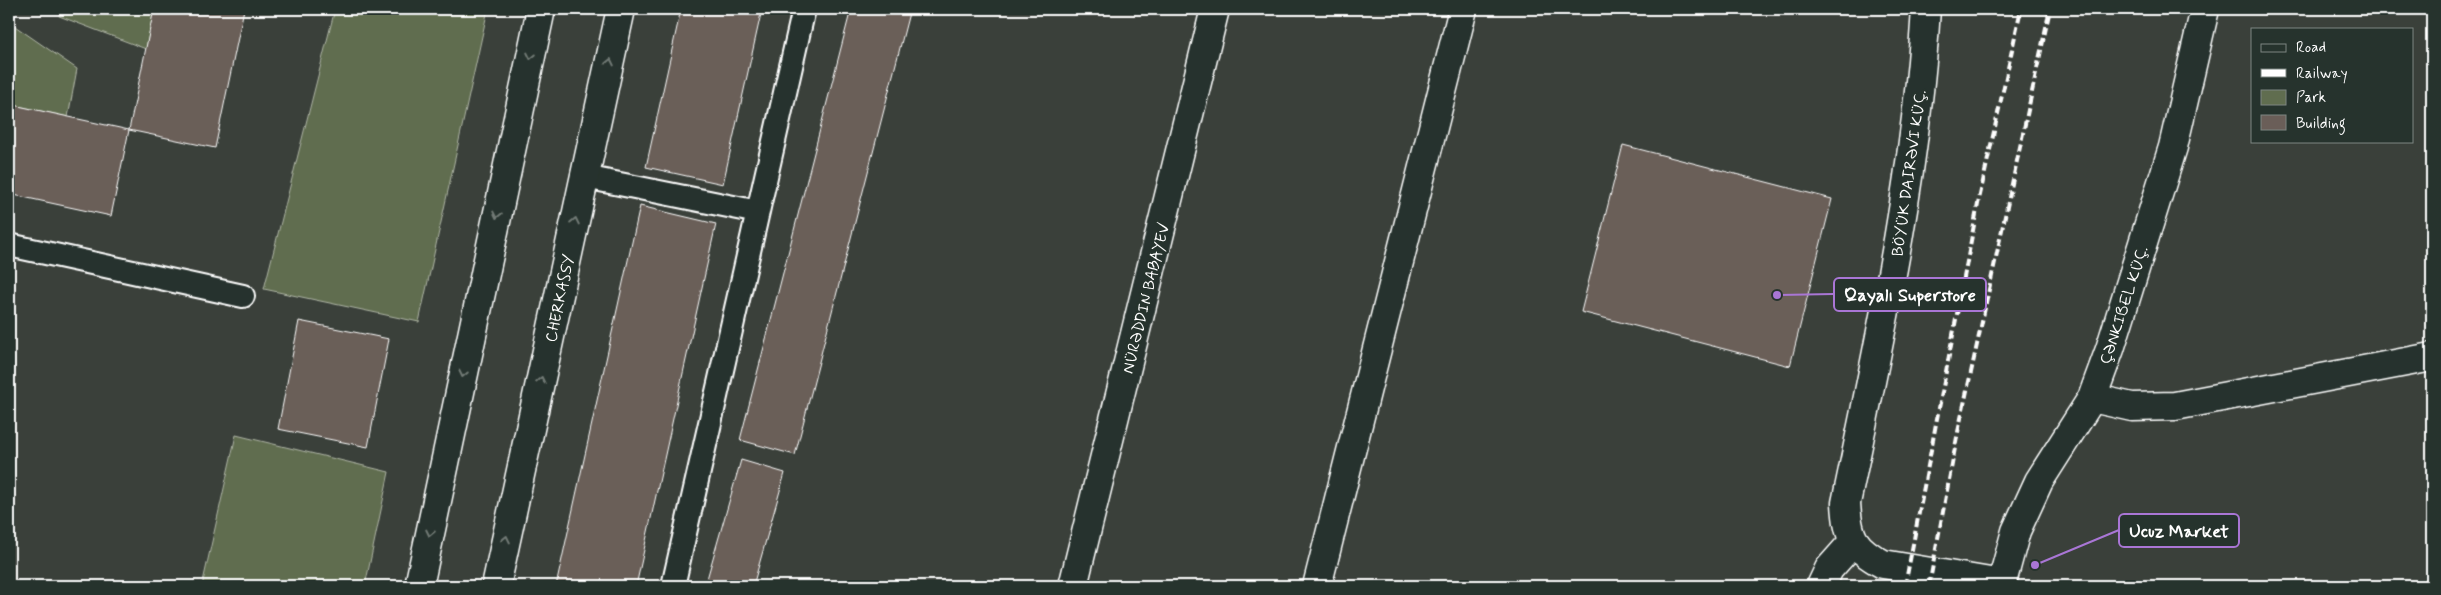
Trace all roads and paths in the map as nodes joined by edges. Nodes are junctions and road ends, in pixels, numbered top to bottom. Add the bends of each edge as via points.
1 (541, 9) edge
2 (621, 9) edge
3 (804, 9) edge
4 (1215, 9) edge
5 (1463, 9) edge
6 (1926, 9) edge
7 (2205, 9) edge
8 (585, 177) junction
9 (758, 212) junction
10 (9, 245) edge
11 (243, 296) dead end
12 (2432, 357) edge
13 (2092, 398) junction
14 (1853, 542) junction
15 (2002, 585) edge
16 (419, 586) edge
17 (496, 586) edge
18 (673, 586) edge
19 (1073, 586) edge
20 (1317, 586) edge
21 (1821, 586) edge

1 -> 16 street
8 -> 2 street, CHERKASSY
3 - 9 lane
4 - 19 street, NÜRƏDDIN BABAYEV
5 - 20 street
6 - 14 street, BÖYÜK DAIRƏVI KÜÇ. via 1922,74 1908,186 1891,290 1846,503
7 - 13 street, ÇƏNKIBEL KÜÇ. via 2173,147
8 - 9 lane
17 -> 8 street, CHERKASSY
9 - 18 lane
10 - 11 lane
12 - 13 street via 2175,406 2132,407
13 - 15 street, ÇƏNKIBEL KÜÇ. via 2040,481 2016,531
14 - 15 street via 1883,564
14 - 21 street via 1829,569

